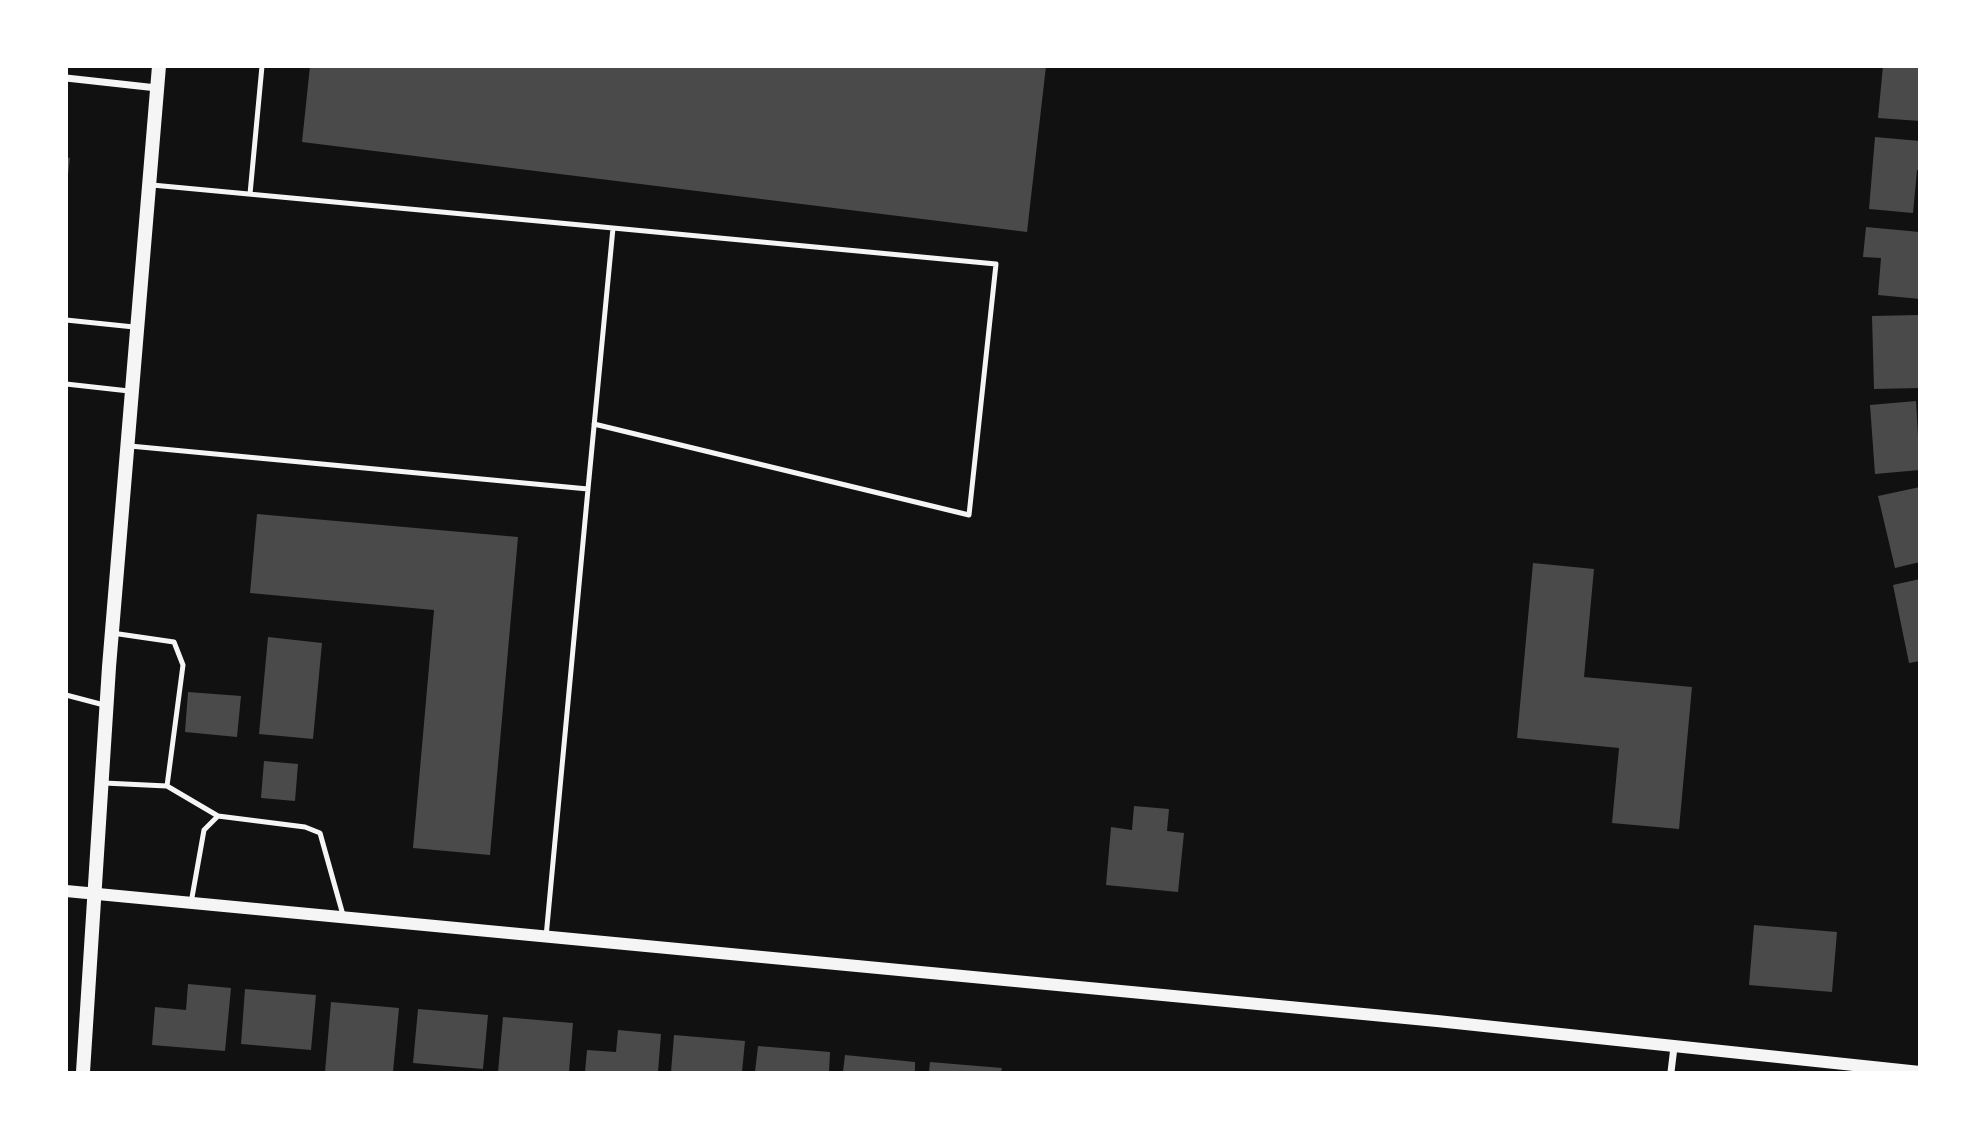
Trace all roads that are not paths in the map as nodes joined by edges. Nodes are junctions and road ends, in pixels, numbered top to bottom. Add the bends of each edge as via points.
1 (159, 66) edge
2 (262, 66) edge
3 (66, 78) edge
4 (157, 88) junction
5 (149, 185) junction
6 (250, 194) junction
7 (612, 228) junction
8 (66, 320) edge
9 (137, 328) junction
10 (66, 384) edge
11 (132, 391) junction
12 (594, 424) junction
13 (128, 446) junction
14 (588, 489) junction
15 (112, 633) junction
16 (66, 695) edge
17 (106, 705) junction
18 (101, 783) junction
19 (167, 786) junction
20 (218, 816) junction
21 (66, 891) edge
22 (93, 894) junction
23 (191, 903) junction
24 (344, 918) junction
25 (546, 937) junction
26 (1674, 1047) junction
27 (1920, 1072) edge
28 (83, 1073) edge
29 (1671, 1073) edge

1 - 4 main road
2 - 6 lane
3 - 4 street
4 - 5 main road
5 - 6 lane
5 - 9 main road
6 - 7 lane
7 - 12 lane
7 - 12 lane via 996,264 969,514
8 - 9 lane
9 - 11 main road
10 - 11 lane
11 - 13 main road
12 - 14 lane
13 - 14 lane
13 - 15 main road
14 - 25 lane
15 - 17 main road
15 - 19 lane via 174,642 183,665
16 - 17 lane
17 - 18 main road
18 - 19 lane
18 - 22 main road
19 - 20 lane
20 - 23 lane via 204,830
20 - 24 lane via 320,833
21 - 22 street
22 - 23 street
22 - 28 main road
23 - 24 street
24 - 25 street
25 - 26 street
26 - 27 street
26 - 29 street

